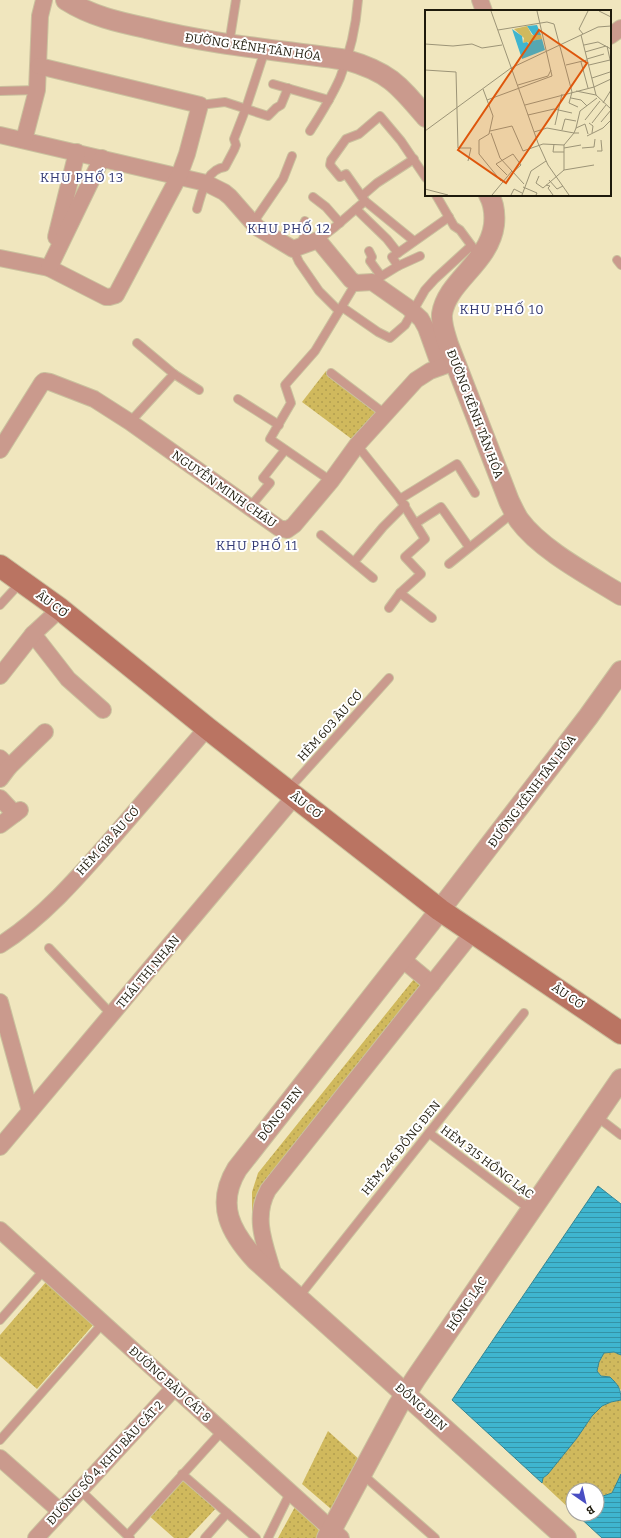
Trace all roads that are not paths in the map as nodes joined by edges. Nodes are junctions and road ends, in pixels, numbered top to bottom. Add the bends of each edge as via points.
1 (44, 0) edge
2 (66, 0) edge
3 (236, 0) edge
4 (358, 0) edge
5 (480, 0) edge
6 (484, 10) edge
7 (621, 28) edge
8 (611, 35) edge
9 (229, 45) junction
10 (265, 50) junction
11 (347, 60) junction
12 (39, 66) junction
13 (273, 84) dead end
14 (288, 88) junction
15 (37, 90) junction
16 (0, 91) edge
17 (329, 100) junction
18 (200, 105) junction
19 (246, 108) junction
20 (425, 115) edge
21 (310, 131) dead end
22 (0, 136) edge
23 (24, 140) junction
24 (76, 152) junction
25 (292, 156) dead end
26 (102, 158) junction
27 (414, 159) junction
28 (179, 176) junction
29 (425, 176) edge
30 (206, 183) junction
31 (437, 196) edge
32 (489, 196) edge
33 (313, 197) dead end
34 (364, 198) junction
35 (197, 209) dead end
36 (356, 209) junction
37 (449, 217) junction
38 (305, 221) dead end
39 (252, 222) junction
40 (340, 223) junction
41 (318, 240) junction
42 (414, 241) junction
43 (296, 247) junction
44 (369, 251) dead end
45 (476, 252) junction
46 (398, 253) junction
47 (420, 256) dead end
48 (0, 258) edge
49 (398, 266) junction
50 (49, 268) junction
51 (370, 280) junction
52 (340, 309) junction
53 (414, 312) junction
54 (137, 343) dead end
55 (448, 365) junction
56 (330, 373) dead end
57 (174, 374) junction
58 (199, 390) dead end
59 (238, 399) dead end
60 (385, 414) junction
61 (130, 422) junction
62 (279, 425) junction
63 (357, 445) junction
64 (0, 450) edge
65 (285, 450) junction
66 (331, 482) junction
67 (475, 494) dead end
68 (403, 502) junction
69 (250, 507) junction
70 (514, 512) junction
71 (416, 523) junction
72 (322, 535) dead end
73 (469, 547) junction
74 (354, 562) junction
75 (449, 564) dead end
76 (0, 566) edge
77 (374, 578) dead end
78 (21, 582) junction
79 (400, 593) junction
80 (621, 595) edge
81 (0, 605) edge
82 (389, 608) dead end
83 (60, 609) junction
84 (432, 618) dead end
85 (33, 634) junction
86 (621, 671) edge
87 (0, 676) edge
88 (389, 678) dead end
89 (103, 710) dead end
90 (208, 728) junction
91 (45, 732) dead end
92 (3, 768) edge
93 (291, 793) junction
94 (0, 798) edge
95 (0, 825) edge
96 (440, 910) junction
97 (473, 932) junction
98 (0, 945) edge
99 (49, 948) dead end
100 (402, 959) junction
101 (432, 984) junction
102 (0, 1002) edge
103 (524, 1013) dead end
104 (112, 1014) junction
105 (621, 1032) edge
106 (621, 1079) edge
107 (30, 1111) junction
108 (596, 1116) junction
109 (429, 1133) junction
110 (621, 1135) edge
111 (0, 1148) edge
112 (531, 1210) junction
113 (0, 1230) edge
114 (44, 1270) junction
115 (274, 1276) junction
116 (297, 1298) junction
117 (0, 1320) edge
118 (103, 1323) junction
119 (174, 1388) junction
120 (406, 1394) junction
121 (222, 1431) junction
122 (0, 1440) edge
123 (0, 1458) edge
124 (182, 1474) junction
125 (362, 1474) junction
126 (80, 1490) junction
127 (290, 1493) junction
128 (60, 1512) junction
129 (227, 1513) junction
130 (333, 1535) edge
131 (129, 1537) edge
132 (36, 1538) edge
133 (204, 1538) edge
134 (256, 1538) edge
135 (268, 1538) edge
136 (435, 1538) edge
137 (566, 1538) edge

1 - 12 street via 40,16
2 - 9 street, ĐƯỜNG KÊNH TÂN HÓA via 78,8 115,21
3 - 9 lane
4 - 11 lane
5 - 6 street
7 - 8 street
9 - 10 street, ĐƯỜNG KÊNH TÂN HÓA
10 - 11 street, ĐƯỜNG KÊNH TÂN HÓA
10 - 19 lane
11 - 17 lane
11 - 20 street, ĐƯỜNG KÊNH TÂN HÓA via 373,68 391,79
12 - 15 street
12 - 18 street
13 - 14 lane
14 - 17 lane
14 - 19 lane via 281,105 268,116
15 - 16 lane
15 - 23 street
17 - 21 lane
18 - 19 lane via 225,102
18 - 28 street
19 - 30 lane via 234,139 236,145 225,167 214,170
22 - 23 street
23 - 24 street
24 - 26 street
24 - 50 street
25 - 39 lane via 283,179
26 - 28 street
26 - 50 street
27 - 29 lane
27 - 34 lane via 376,183
27 - 34 lane via 380,116 359,134 346,139 330,165 340,177 346,174
28 - 30 street
28 - 50 street via 116,295 106,296
30 - 35 lane
30 - 39 street via 230,196
31 - 37 lane
32 - 45 street, ĐƯỜNG KÊNH TÂN HÓA via 494,209 493,231 490,241
33 - 40 lane
34 - 36 lane
34 - 42 lane
36 - 40 lane
36 - 46 lane
37 - 42 lane
37 - 45 lane
38 - 43 lane via 302,228 306,232
39 - 43 street
40 - 41 lane
41 - 43 street
41 - 51 street via 351,280
42 - 46 lane
43 - 52 lane via 299,262 319,291
44 - 51 lane via 372,257
45 - 53 lane via 435,279 425,290
45 - 55 street, ĐƯỜNG KÊNH TÂN HÓA via 449,297 442,314
46 - 49 lane via 392,257
47 - 49 lane
48 - 50 street
49 - 51 lane
51 - 52 lane
51 - 53 street
52 - 53 lane via 390,338 405,325
52 - 62 lane via 315,351 285,385 291,404
53 - 55 street via 421,319
54 - 57 lane
55 - 60 street, NGUYỄN MINH CHÂU via 420,376
55 - 70 street, ĐƯỜNG KÊNH TÂN HÓA
56 - 60 lane
57 - 58 lane
57 - 61 lane
59 - 62 lane
60 - 63 street, NGUYỄN MINH CHÂU
61 - 64 street, NGUYỄN MINH CHÂU via 94,400 44,381
61 - 69 street, NGUYỄN MINH CHÂU
62 - 65 lane via 270,439
63 - 66 street, NGUYỄN MINH CHÂU
63 - 68 lane
65 - 66 lane
65 - 69 lane via 264,478 270,483
66 - 69 street, NGUYỄN MINH CHÂU via 287,530 279,528
67 - 68 lane via 457,464
68 - 71 lane
68 - 74 lane
70 - 73 lane
70 - 80 street, ĐƯỜNG KÊNH TÂN HÓA via 531,533 552,550
71 - 73 lane via 441,507
71 - 79 lane via 425,540 405,557 421,574
72 - 74 lane
73 - 75 lane
74 - 77 lane
76 - 78 main road, ÂU CƠ
78 - 81 lane
78 - 83 main road, ÂU CƠ
79 - 82 lane
79 - 84 lane
83 - 85 street
83 - 90 main road, ÂU CƠ
85 - 87 street
85 - 89 street via 68,679
86 - 96 street, ĐƯỜNG KÊNH TÂN HÓA
88 - 93 lane, HẺM 603 ÂU CƠ
90 - 93 main road, ÂU CƠ
90 - 98 street, HẺM 618 ÂU CƠ via 94,859 49,905 17,934
91 - 92 street
93 - 96 main road, ÂU CƠ
93 - 104 street, THÁI THỊ NHẠN
94 - 95 street via 17,812
96 - 97 main road, ÂU CƠ
96 - 100 street, ĐỒNG ĐEN
97 - 101 street
97 - 105 main road, ÂU CƠ
99 - 104 lane
100 - 101 street
100 - 115 street, ĐỒNG ĐEN via 237,1169 230,1183 227,1209 230,1226 245,1248
101 - 115 street via 266,1194 260,1219
102 - 107 street
103 - 109 lane, HẺM 246 ĐỒNG ĐEN
104 - 107 street, THÁI THỊ NHẠN
106 - 108 street, HỒNG LẠC
107 - 111 street, THÁI THỊ NHẠN
108 - 110 lane
108 - 112 street, HỒNG LẠC
109 - 112 lane, HẺM 315 HỒNG LẠC
109 - 116 lane, HẺM 246 ĐỒNG ĐEN
112 - 120 street, HỒNG LẠC
113 - 114 street, ĐƯỜNG BÀU CÁT 8
114 - 117 lane
114 - 118 street, ĐƯỜNG BÀU CÁT 8
115 - 116 street, ĐỒNG ĐEN
116 - 120 street, ĐỒNG ĐEN
118 - 119 street, ĐƯỜNG BÀU CÁT 8
118 - 122 lane
119 - 121 street, ĐƯỜNG BÀU CÁT 8
119 - 126 street, ĐƯỜNG SỐ 4, KHU BÀU CÁT 2
120 - 125 street, HỒNG LẠC
120 - 137 street, ĐỒNG ĐEN
121 - 124 lane
121 - 127 street, ĐƯỜNG BÀU CÁT 8
123 - 128 street
124 - 129 lane
124 - 131 lane
125 - 130 street, HỒNG LẠC
125 - 136 lane
126 - 128 street, ĐƯỜNG SỐ 4, KHU BÀU CÁT 2
126 - 131 lane
127 - 130 street, ĐƯỜNG BÀU CÁT 8
127 - 135 lane
128 - 132 street, ĐƯỜNG SỐ 4, KHU BÀU CÁT 2
129 - 133 lane
129 - 134 lane

